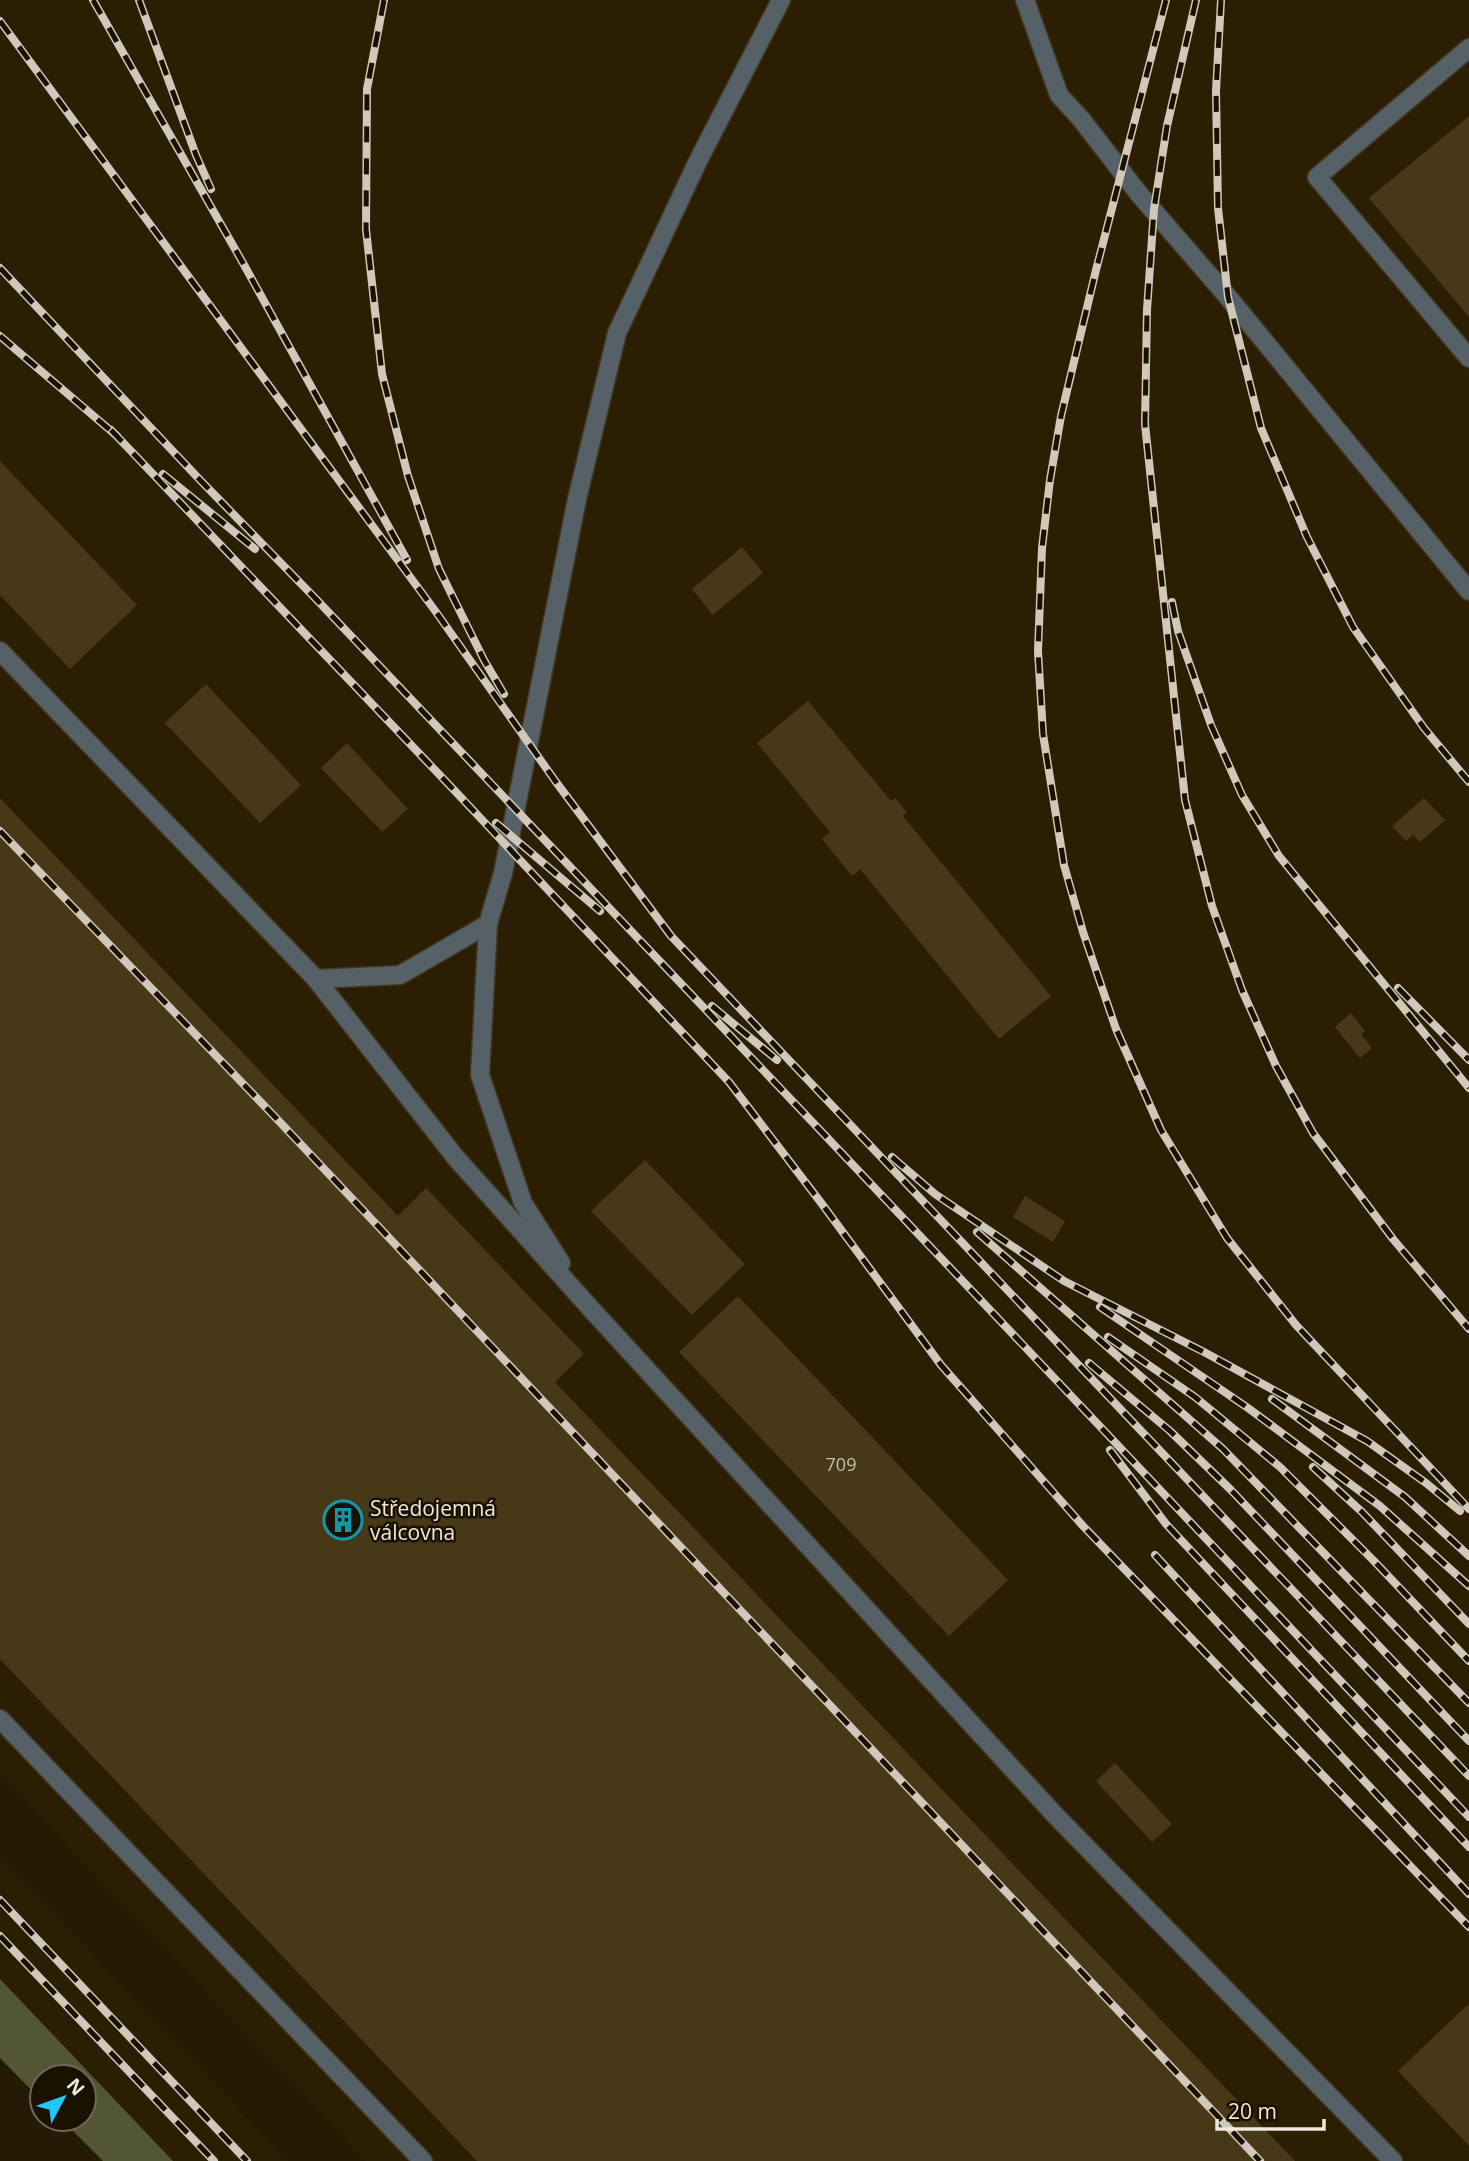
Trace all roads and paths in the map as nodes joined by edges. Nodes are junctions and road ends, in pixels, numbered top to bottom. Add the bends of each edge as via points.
1 (781, 0) edge
2 (1025, 0) edge
3 (1469, 48) edge
4 (1469, 358) edge
5 (1469, 591) edge
6 (0, 651) edge
7 (488, 924) junction
8 (316, 979) junction
9 (592, 1310) junction
10 (0, 1719) edge
11 (423, 2161) edge
12 (1393, 2161) edge

1 - 7 lane via 617,333 577,499 503,873
2 - 5 lane via 1059,95
3 - 4 lane via 1317,177
6 - 8 lane
7 - 8 lane via 400,975
7 - 9 lane via 480,1075 523,1203
8 - 9 lane via 456,1158
9 - 12 lane via 1054,1814
10 - 11 lane

